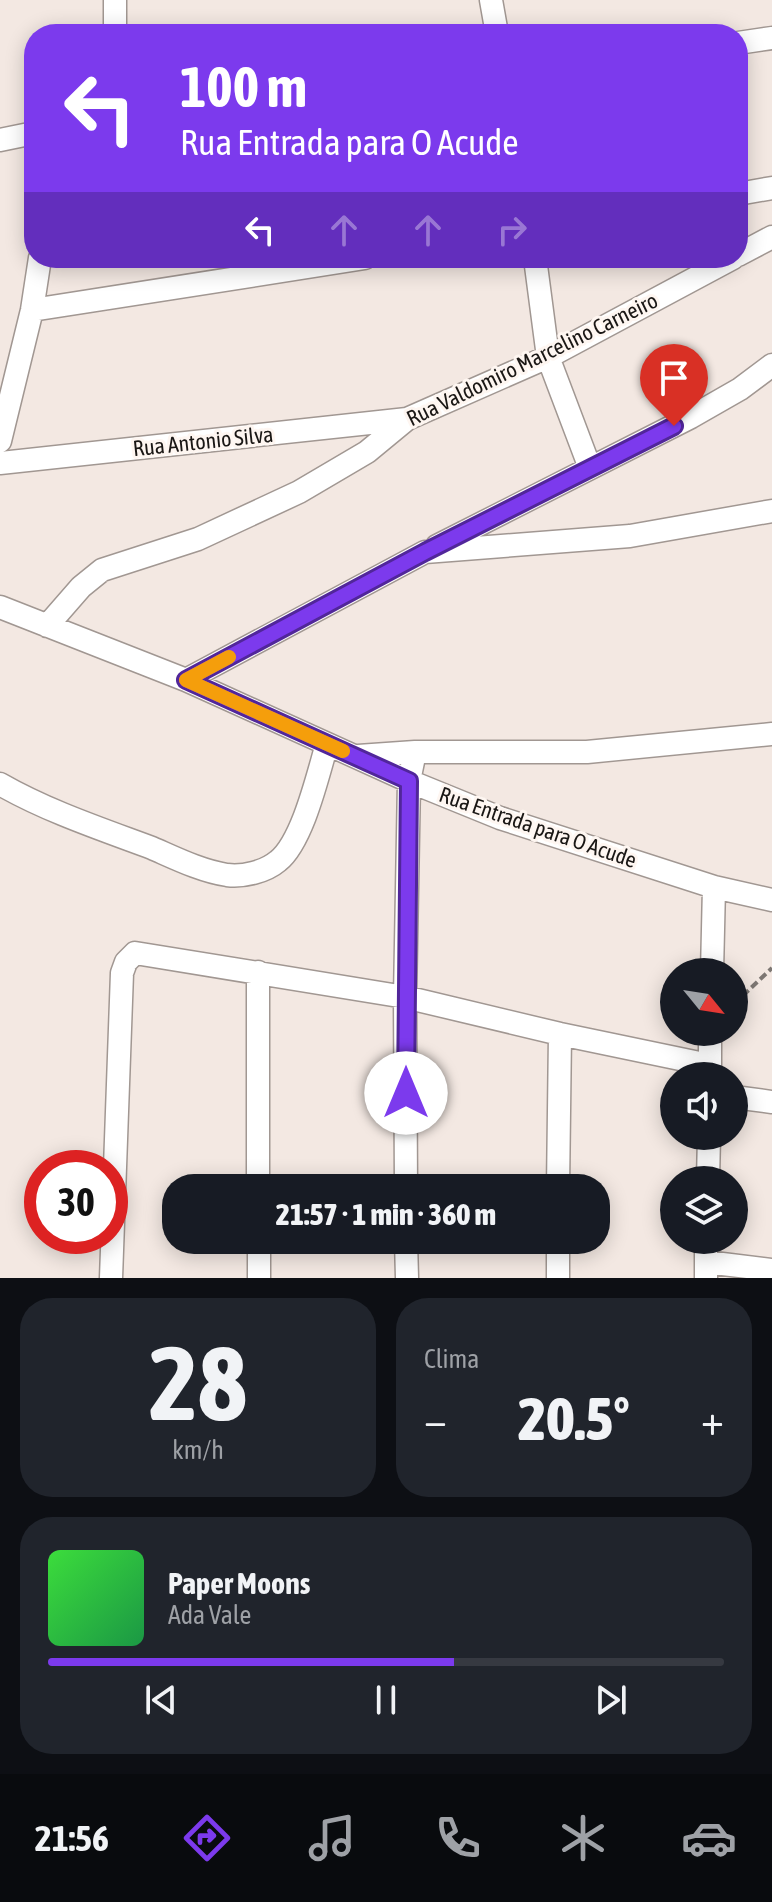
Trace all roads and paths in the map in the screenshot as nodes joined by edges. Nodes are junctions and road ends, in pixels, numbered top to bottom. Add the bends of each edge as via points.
1 (115, 0) edge
2 (491, 0) edge
3 (115, 24) edge
4 (495, 24) edge
5 (772, 38) edge
6 (748, 42) edge
7 (24, 135) edge
8 (0, 140) edge
9 (772, 188) edge
10 (748, 192) edge
11 (772, 237) edge
12 (748, 250) edge
13 (38, 268) edge
14 (301, 268) edge
15 (536, 268) edge
16 (714, 268) edge
17 (32, 310) junction
18 (548, 357) junction
19 (772, 365) edge
20 (407, 419) junction
21 (0, 441) edge
22 (0, 463) edge
23 (590, 468) junction
24 (772, 511) edge
25 (425, 552) junction
26 (0, 607) edge
27 (47, 626) junction
28 (186, 680) junction
29 (772, 734) edge
30 (327, 744) junction
31 (415, 752) junction
32 (356, 756) junction
33 (409, 781) junction
34 (0, 784) edge
35 (714, 887) junction
36 (772, 900) edge
37 (712, 958) edge
38 (772, 968) edge
39 (258, 972) junction
40 (748, 991) edge
41 (405, 997) junction
42 (560, 1034) junction
43 (677, 1062) edge
44 (748, 1099) edge
45 (772, 1102) edge
46 (258, 1174) edge
47 (406, 1174) edge
48 (558, 1174) edge
49 (259, 1254) edge
50 (406, 1254) edge
51 (558, 1254) edge
52 (706, 1260) edge
53 (772, 1270) edge
54 (111, 1278) edge
55 (259, 1278) edge
56 (407, 1278) edge
57 (558, 1278) edge

1 - 3 street
2 - 4 street
5 - 6 street
7 - 8 street
9 - 10 street
11 - 12 street, Rua Valdomiro Marcelino Carneiro
13 - 17 street
14 - 17 street
15 - 18 street
16 - 18 street, Rua Valdomiro Marcelino Carneiro
17 - 21 street
18 - 20 street, Rua Valdomiro Marcelino Carneiro
18 - 23 street
19 - 23 street via 728,396
20 - 22 street, Rua Antonio Silva
20 - 27 street, Rua Valdomiro Marcelino Carneiro via 367,452 299,492 198,539 102,570
23 - 25 street
24 - 25 street via 630,536
25 - 28 street
26 - 27 street, Rua Entrada para O Acude
27 - 28 street, Rua Entrada para O Acude
28 - 30 street, Rua Entrada para O Acude
29 - 31 street via 587,752
30 - 32 street, Rua Entrada para O Acude
30 - 34 street via 290,848 279,861 244,875 190,863
31 - 32 street
31 - 33 street
32 - 33 street, Rua Entrada para O Acude
33 - 35 street, Rua Entrada para O Acude via 500,818
33 - 41 street
35 - 36 street, Rua Entrada para O Acude
35 - 37 street
38 - 40 path
39 - 41 street
39 - 46 street
39 - 54 street via 135,953 126,962
41 - 42 street
41 - 47 street
42 - 43 street
42 - 48 street
44 - 45 street
49 - 55 street
50 - 56 street
51 - 57 street
52 - 53 street

